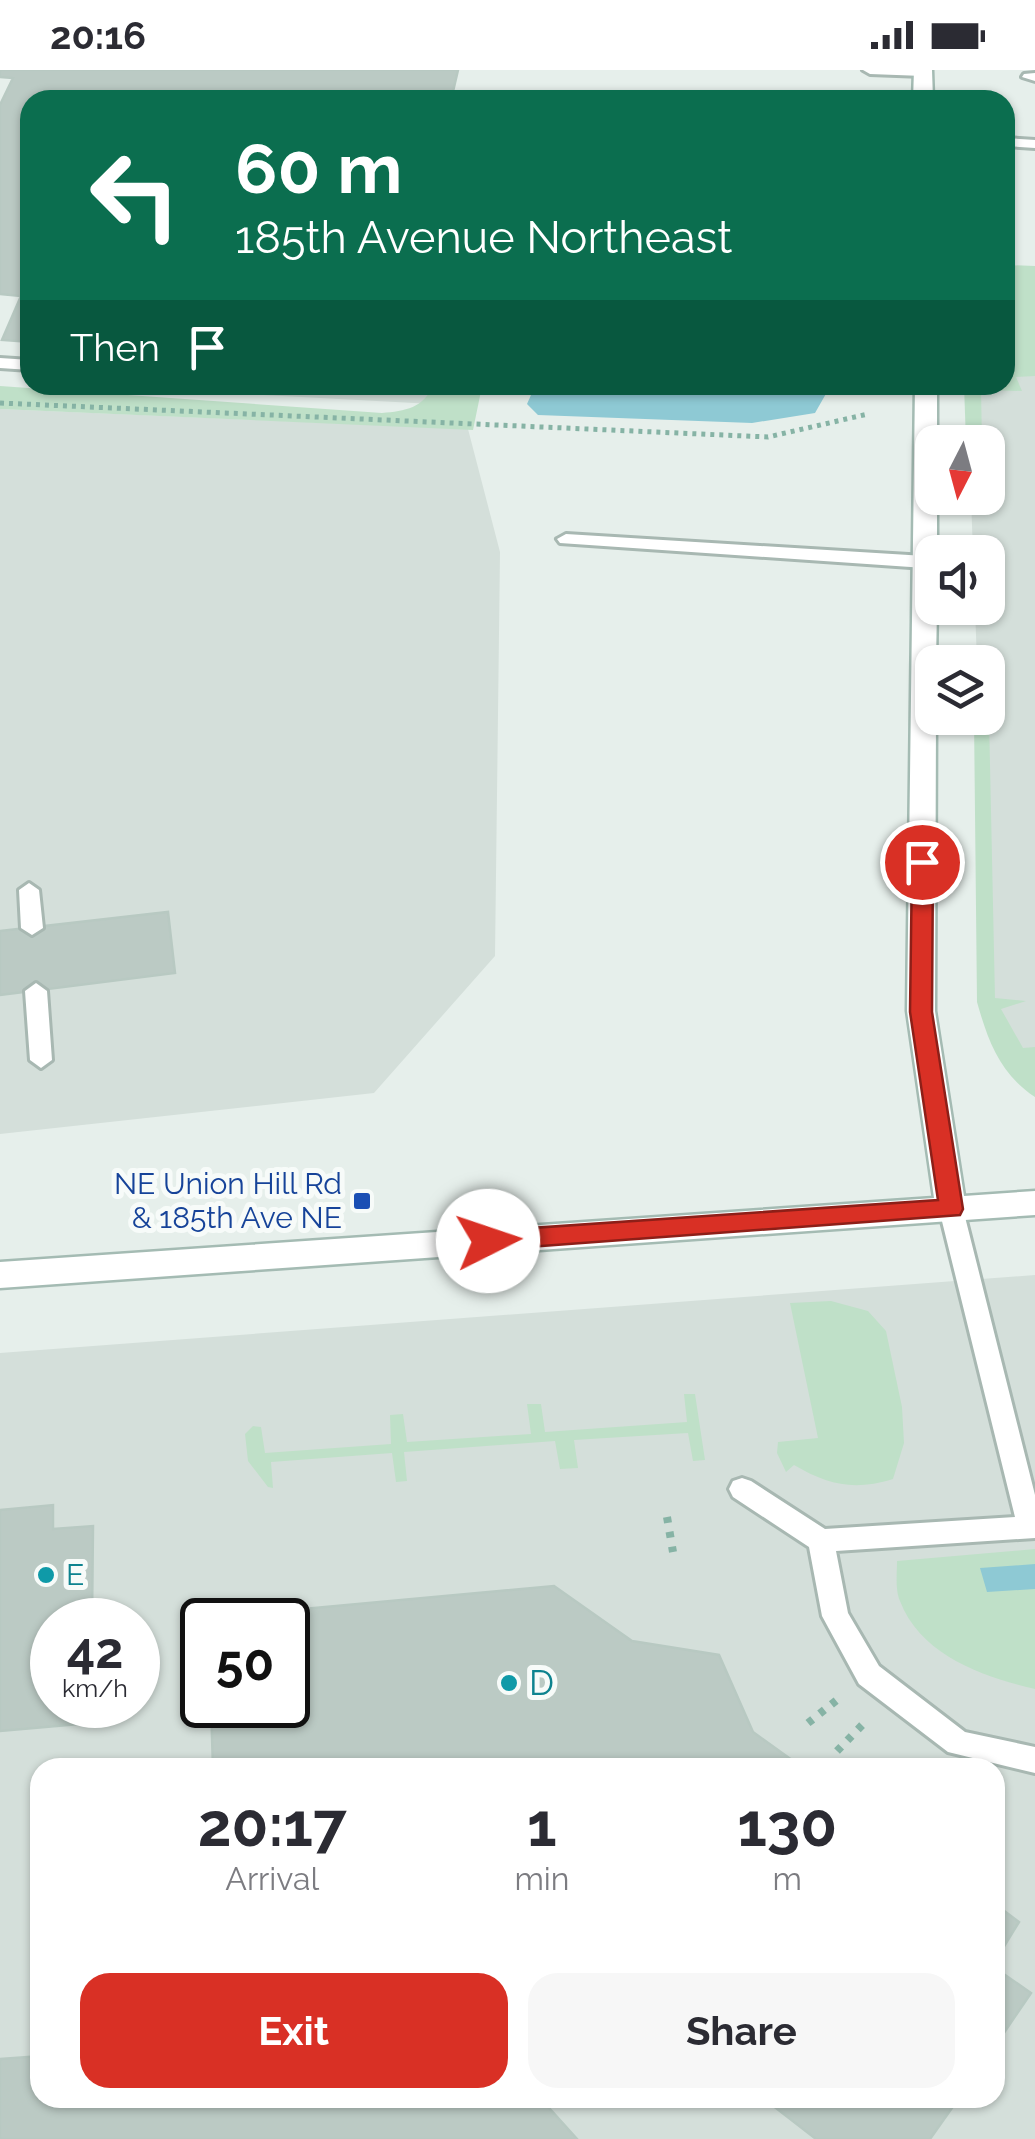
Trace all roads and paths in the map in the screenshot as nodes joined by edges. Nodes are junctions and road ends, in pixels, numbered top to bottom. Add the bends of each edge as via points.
1 (870, 70) edge
2 (923, 71) edge
3 (926, 395) edge
4 (0, 403) edge
5 (868, 414) dead end
6 (925, 535) edge
7 (566, 539) dead end
8 (915, 561) edge
9 (924, 625) edge
10 (29, 890) dead end
11 (32, 928) dead end
12 (36, 991) dead end
13 (41, 1060) dead end
14 (1035, 1203) edge
15 (951, 1209) junction
16 (0, 1274) edge
17 (742, 1489) dead end
18 (667, 1518) dead end
19 (1032, 1527) edge
20 (821, 1542) junction
21 (672, 1552) dead end
22 (844, 1694) dead end
23 (869, 1718) dead end
24 (808, 1724) dead end
25 (837, 1751) dead end
26 (1035, 1760) edge

1 - 2 lane
3 - 6 street
4 - 5 path via 768,437
7 - 8 lane
9 - 15 street via 921,1012
10 - 11 lane
12 - 13 lane
14 - 15 street
15 - 16 street
15 - 19 lane
17 - 20 lane
18 - 21 path
19 - 20 lane
20 - 26 lane via 835,1616 870,1675 958,1743
22 - 24 path
23 - 25 path

